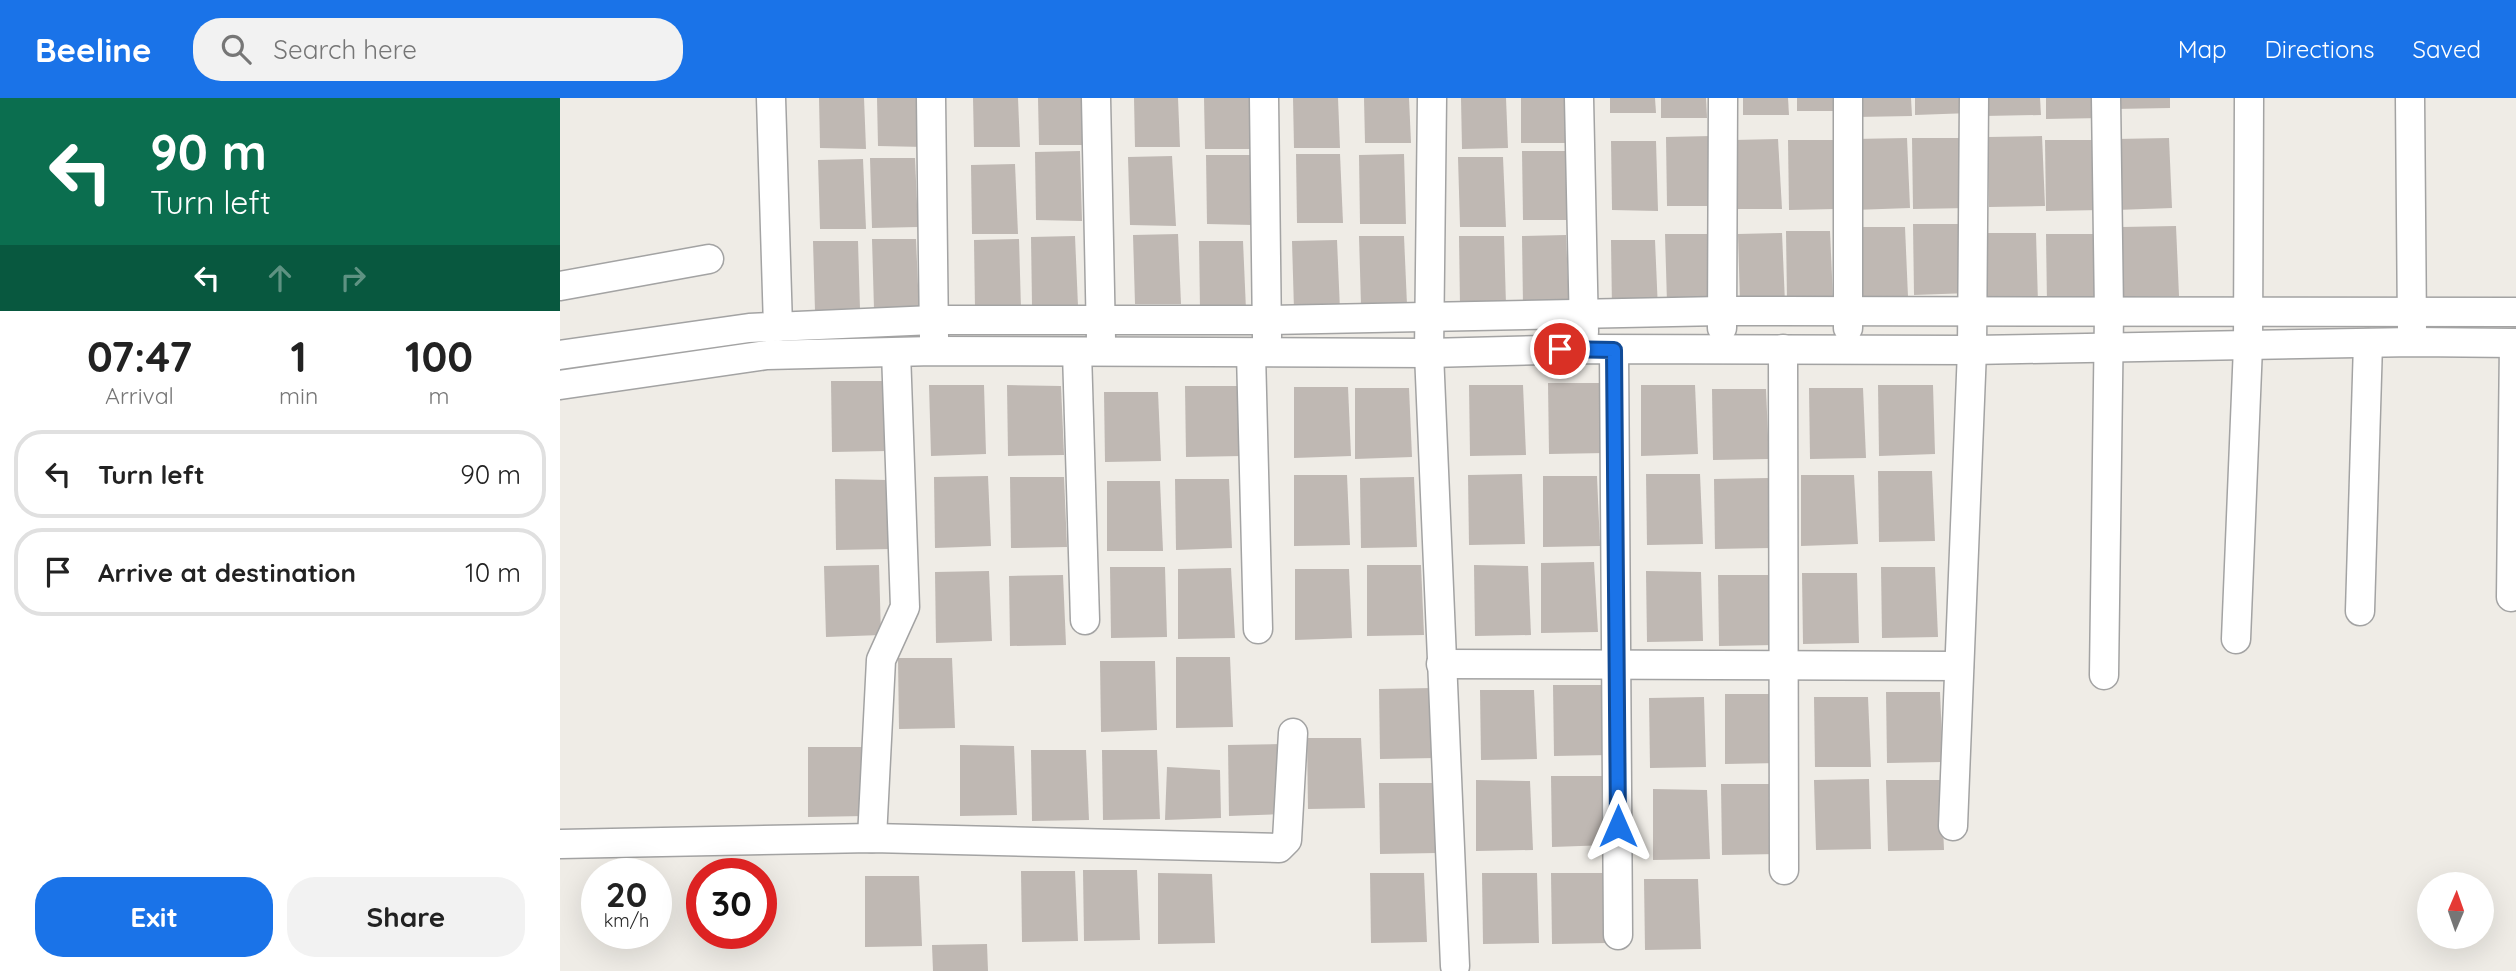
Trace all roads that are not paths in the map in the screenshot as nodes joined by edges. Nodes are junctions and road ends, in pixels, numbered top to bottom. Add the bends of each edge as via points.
1 (771, 98) edge
2 (931, 98) edge
3 (1096, 98) edge
4 (1264, 98) edge
5 (1432, 98) edge
6 (1579, 98) edge
7 (1723, 98) edge
8 (1848, 98) edge
9 (1974, 98) edge
10 (2106, 98) edge
11 (2249, 98) edge
12 (2410, 98) edge
13 (709, 259) dead end
14 (560, 286) edge
15 (2249, 309) junction
16 (1722, 311) junction
17 (1849, 311) junction
18 (2411, 311) junction
19 (2516, 312) edge
20 (2109, 313) junction
21 (1583, 314) junction
22 (1973, 314) junction
23 (1430, 317) junction
24 (1102, 319) junction
25 (933, 320) junction
26 (1267, 320) junction
27 (778, 327) junction
28 (2413, 342) junction
29 (2368, 343) junction
30 (2515, 343) edge
31 (2248, 346) junction
32 (1721, 348) junction
33 (1848, 348) junction
34 (2108, 348) junction
35 (1586, 349) junction
36 (1783, 349) junction
37 (1614, 350) junction
38 (1972, 350) junction
39 (934, 351) junction
40 (896, 352) junction
41 (1088, 352) junction
42 (1259, 353) junction
43 (1429, 353) junction
44 (560, 355) edge
45 (560, 385) edge
46 (2511, 597) dead end
47 (2360, 611) dead end
48 (1085, 620) dead end
49 (1258, 629) dead end
50 (2236, 639) dead end
51 (1618, 663) junction
52 (1441, 664) junction
53 (1784, 666) junction
54 (1959, 666) junction
55 (2104, 675) dead end
56 (1293, 733) dead end
57 (1953, 826) dead end
58 (872, 838) junction
59 (560, 844) edge
60 (1784, 870) dead end
61 (1618, 935) dead end
62 (1455, 966) dead end

1 - 27 street
2 - 25 street
3 - 24 street
4 - 26 street
5 - 23 street
6 - 21 street
7 - 16 street
8 - 17 street
9 - 22 street
10 - 20 street
11 - 15 street
12 - 18 street
13 - 14 street
15 - 18 street
15 - 20 street
15 - 31 street
16 - 17 street
16 - 21 street
16 - 32 street
17 - 22 street
17 - 33 street
18 - 19 street
18 - 28 street
20 - 22 street
20 - 34 street
21 - 23 street
21 - 35 street
22 - 38 street
23 - 26 street
23 - 43 street
24 - 25 street
24 - 26 street
24 - 41 street
25 - 27 street
25 - 39 street
26 - 42 street
27 - 44 street
28 - 29 street
28 - 30 street
29 - 31 street
29 - 47 street
30 - 46 street
31 - 34 street
31 - 50 street
32 - 36 street
32 - 37 street
33 - 36 street
33 - 38 street
34 - 38 street
34 - 55 street
35 - 37 street
35 - 43 street
36 - 53 street
37 - 51 street
38 - 54 street
39 - 40 street
39 - 41 street
40 - 45 street via 767,355
40 - 58 street via 905,607 881,660
41 - 42 street
41 - 48 street
42 - 43 street
42 - 49 street
43 - 52 street
51 - 52 street
51 - 53 street
51 - 61 street
52 - 62 street
53 - 54 street
53 - 60 street
54 - 57 street
56 - 58 street via 1287,840 1279,848
58 - 59 street

